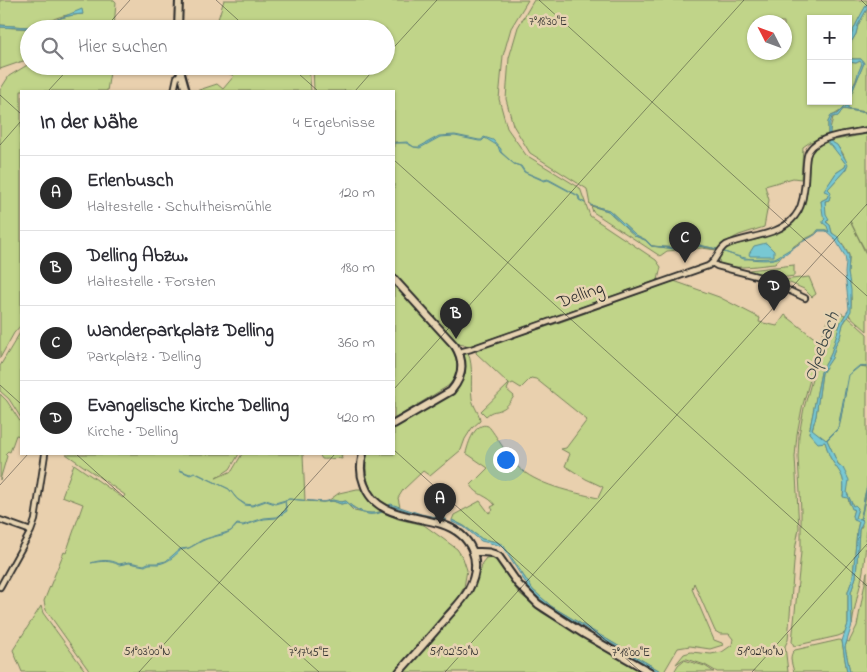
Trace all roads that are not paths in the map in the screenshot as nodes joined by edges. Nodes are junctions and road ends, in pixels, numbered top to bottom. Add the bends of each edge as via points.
1 (179, 0) edge
2 (178, 20) edge
3 (178, 75) edge
4 (181, 75) edge
5 (174, 90) edge
6 (186, 90) edge
7 (867, 130) edge
8 (712, 263) junction
9 (395, 280) edge
10 (805, 298) dead end
11 (459, 352) junction
12 (395, 423) edge
13 (44, 455) edge
14 (363, 455) edge
15 (0, 520) edge
16 (31, 531) junction
17 (474, 552) junction
18 (0, 587) edge
19 (398, 672) edge
20 (650, 672) edge

1 - 2 street
3 - 5 street
4 - 6 street
7 - 8 street, Delling via 814,144 807,157 802,198 796,215 780,228 726,245
8 - 10 street via 760,277
8 - 11 street, Delling
9 - 11 street
11 - 12 street via 462,370 451,391
13 - 16 street
14 - 17 street via 364,486 377,504 398,515 456,531
15 - 16 street
16 - 18 street
17 - 19 street via 475,569 467,592
17 - 20 street via 494,553 524,592 538,604

